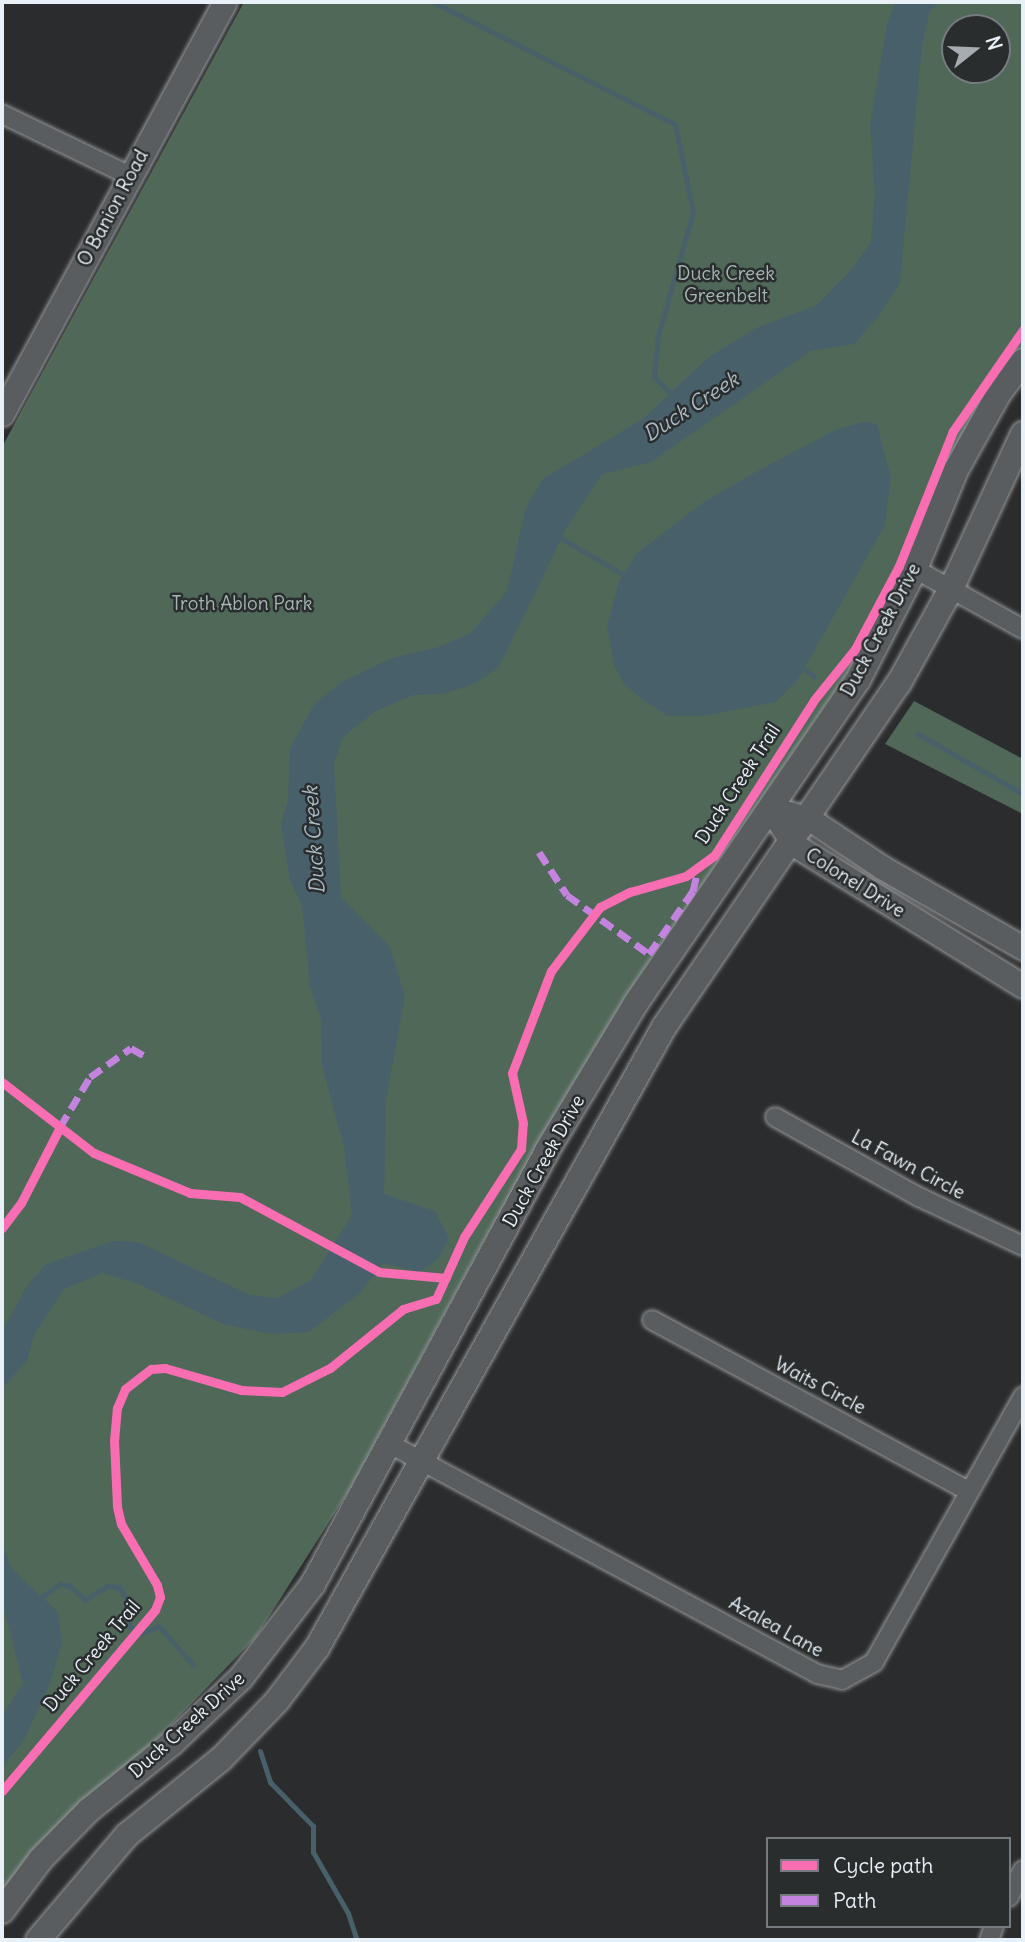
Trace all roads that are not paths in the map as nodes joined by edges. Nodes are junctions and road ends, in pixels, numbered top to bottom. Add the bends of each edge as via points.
1 (225, 2) edge
2 (2, 114) edge
3 (130, 176) junction
4 (1023, 361) edge
5 (10, 380) edge
6 (2, 414) edge
7 (1023, 434) edge
8 (915, 569) junction
9 (952, 587) junction
10 (1023, 629) edge
11 (770, 808) junction
12 (808, 818) junction
13 (793, 844) junction
14 (1023, 948) edge
15 (1023, 986) edge
16 (775, 1117) dead end
17 (1023, 1246) edge
18 (652, 1320) dead end
19 (1023, 1396) edge
20 (390, 1444) junction
21 (423, 1462) junction
22 (968, 1491) junction
23 (1023, 1870) edge
24 (1011, 1893) edge
25 (2, 1910) edge
26 (38, 1940) edge

1 - 3 street, O Banion Road
2 - 3 street
3 - 5 street, O Banion Road
4 - 8 main road, Duck Creek Drive via 999,393 956,470
5 - 6 street, O Banion Road
7 - 9 main road, Duck Creek Drive
8 - 9 street
8 - 11 main road, Duck Creek Drive via 858,680
9 - 10 street
9 - 12 main road, Duck Creek Drive via 900,683
11 - 12 street, Colonel Drive
11 - 13 street, Colonel Drive
11 - 20 main road, Duck Creek Drive via 636,1003 548,1149
12 - 13 main road, Duck Creek Drive
12 - 14 street, Colonel Drive via 883,868
13 - 15 street, Colonel Drive
13 - 21 main road, Duck Creek Drive via 664,1027
16 - 17 street, La Fawn Circle via 919,1197
18 - 22 street, Waits Circle
19 - 22 street, Azalea Lane
20 - 21 street, Azalea Lane
20 - 25 main road, Duck Creek Drive via 313,1584 241,1678 172,1743 89,1810 41,1859
21 - 22 street, Azalea Lane via 817,1674 842,1680 874,1662
21 - 26 main road, Duck Creek Drive via 317,1648 277,1701 221,1759 127,1835
23 - 24 street

